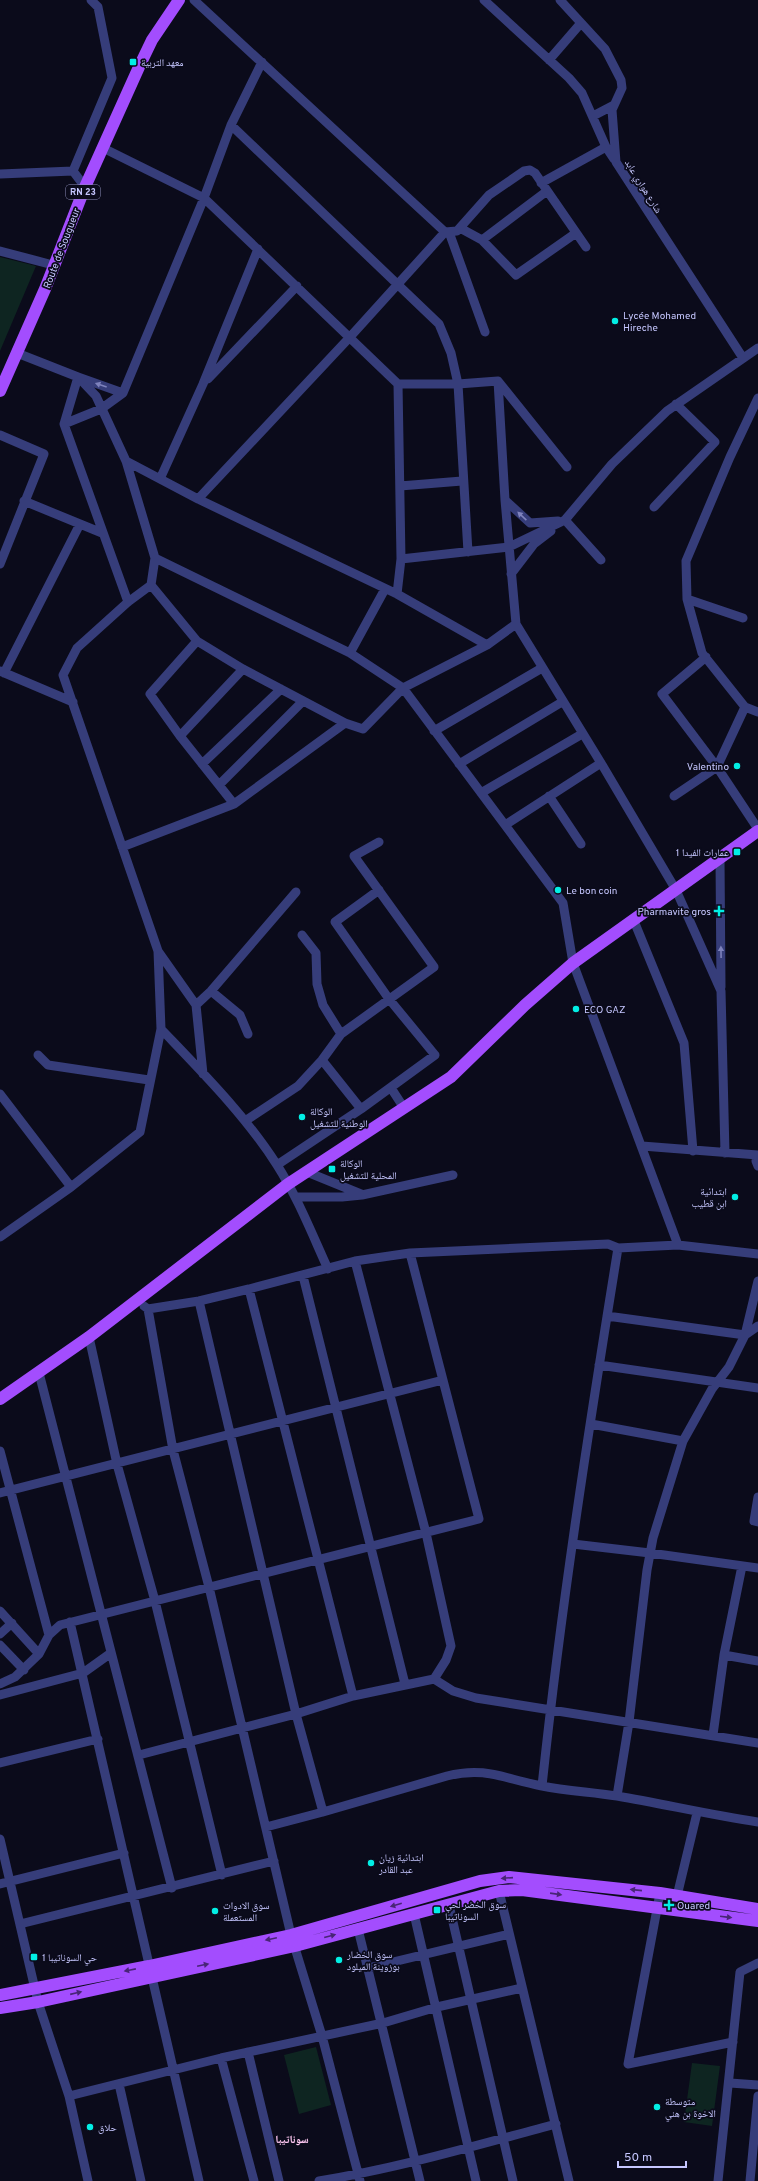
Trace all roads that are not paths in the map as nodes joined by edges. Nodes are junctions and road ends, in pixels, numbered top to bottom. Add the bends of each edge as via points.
1 (91, 0) edge
2 (179, 0) edge
3 (194, 0) edge
4 (484, 0) edge
5 (560, 0) edge
6 (581, 23) junction
7 (549, 60) junction
8 (262, 62) junction
9 (614, 105) junction
10 (593, 116) junction
11 (230, 125) junction
12 (606, 147) junction
13 (103, 148) junction
14 (616, 162) junction
15 (73, 171) junction
16 (0, 174) edge
17 (541, 183) junction
18 (85, 187) junction
19 (547, 191) junction
20 (204, 198) junction
21 (460, 228) junction
22 (447, 232) junction
23 (576, 233) junction
24 (482, 240) junction
25 (586, 247) dead end
26 (258, 249) junction
27 (0, 251) edge
28 (53, 265) junction
29 (398, 283) junction
30 (297, 286) junction
31 (485, 332) dead end
32 (350, 337) junction
33 (756, 352) edge
34 (17, 353) junction
35 (743, 358) junction
36 (78, 377) junction
37 (498, 381) junction
38 (203, 384) junction
39 (398, 384) junction
40 (458, 384) junction
41 (0, 391) edge
42 (123, 393) junction
43 (758, 398) edge
44 (676, 404) junction
45 (101, 409) junction
46 (64, 424) junction
47 (0, 434) edge
48 (126, 461) junction
49 (567, 467) dead end
50 (160, 479) junction
51 (462, 481) junction
52 (400, 486) junction
53 (198, 499) junction
54 (505, 500) junction
55 (24, 501) junction
56 (654, 507) dead end
57 (565, 520) junction
58 (80, 524) junction
59 (102, 534) junction
60 (509, 547) junction
61 (468, 552) junction
62 (155, 558) junction
63 (401, 559) junction
64 (601, 560) dead end
65 (0, 564) edge
66 (512, 574) junction
67 (151, 585) junction
68 (385, 589) junction
69 (397, 594) junction
70 (687, 599) junction
71 (128, 602) junction
72 (744, 618) dead end
73 (516, 624) junction
74 (197, 641) junction
75 (486, 645) junction
76 (350, 653) junction
77 (706, 658) junction
78 (542, 668) junction
79 (243, 669) junction
80 (2, 672) edge
81 (403, 688) junction
82 (281, 690) junction
83 (303, 701) junction
84 (73, 702) junction
85 (562, 702) junction
86 (745, 707) junction
87 (758, 712) edge
88 (345, 723) junction
89 (434, 731) junction
90 (582, 734) junction
91 (180, 736) junction
92 (602, 763) junction
93 (202, 764) junction
94 (459, 764) junction
95 (717, 767) junction
96 (219, 786) junction
97 (481, 793) junction
98 (549, 796) junction
99 (674, 796) dead end
100 (234, 804) junction
101 (505, 825) junction
102 (758, 830) edge
103 (379, 842) dead end
104 (581, 844) dead end
105 (122, 847) junction
106 (720, 858) junction
107 (379, 890) junction
108 (676, 890) junction
109 (296, 892) dead end
110 (634, 921) junction
111 (302, 935) dead end
112 (158, 951) junction
113 (573, 963) junction
114 (211, 991) junction
115 (722, 991) junction
116 (389, 999) junction
117 (196, 1005) junction
118 (161, 1029) junction
119 (248, 1034) dead end
120 (341, 1034) junction
121 (38, 1056) dead end
122 (322, 1060) junction
123 (203, 1074) junction
124 (149, 1080) junction
125 (391, 1088) junction
126 (0, 1094) edge
127 (404, 1108) junction
128 (361, 1109) junction
129 (245, 1121) junction
130 (642, 1146) junction
131 (693, 1151) junction
132 (725, 1153) junction
133 (758, 1156) edge
134 (277, 1165) junction
135 (758, 1166) edge
136 (307, 1172) junction
137 (453, 1175) dead end
138 (288, 1184) junction
139 (71, 1187) junction
140 (362, 1195) junction
141 (295, 1197) junction
142 (0, 1237) edge
143 (678, 1245) junction
144 (618, 1248) junction
145 (410, 1253) junction
146 (758, 1254) edge
147 (355, 1261) junction
148 (328, 1269) junction
149 (304, 1276) junction
150 (758, 1281) edge
151 (249, 1290) junction
152 (136, 1299) junction
153 (756, 1299) edge
154 (199, 1301) junction
155 (148, 1309) junction
156 (607, 1316) junction
157 (758, 1326) edge
158 (744, 1335) junction
159 (89, 1337) junction
160 (599, 1366) junction
161 (39, 1373) junction
162 (443, 1380) junction
163 (718, 1382) junction
164 (758, 1388) edge
165 (389, 1394) junction
166 (0, 1399) edge
167 (336, 1408) junction
168 (284, 1421) junction
169 (591, 1424) junction
170 (231, 1435) junction
171 (683, 1441) junction
172 (173, 1450) junction
173 (0, 1451) edge
174 (117, 1464) junction
175 (67, 1477) junction
176 (12, 1491) junction
177 (0, 1493) edge
178 (758, 1497) edge
179 (758, 1522) edge
180 (426, 1533) junction
181 (573, 1544) junction
182 (372, 1546) junction
183 (650, 1553) junction
184 (319, 1559) junction
185 (742, 1566) junction
186 (758, 1568) edge
187 (264, 1573) junction
188 (209, 1587) junction
189 (155, 1601) junction
190 (0, 1611) edge
191 (101, 1614) junction
192 (70, 1622) junction
193 (12, 1623) junction
194 (0, 1634) edge
195 (50, 1635) junction
196 (0, 1645) edge
197 (111, 1653) junction
198 (39, 1654) junction
199 (724, 1655) junction
200 (758, 1661) edge
201 (24, 1670) junction
202 (83, 1674) junction
203 (434, 1679) junction
204 (0, 1684) edge
205 (405, 1684) junction
206 (0, 1695) edge
207 (353, 1696) junction
208 (550, 1710) junction
209 (296, 1714) junction
210 (628, 1722) junction
211 (242, 1728) junction
212 (713, 1736) junction
213 (98, 1739) junction
214 (189, 1741) junction
215 (758, 1743) edge
216 (139, 1755) junction
217 (0, 1763) edge
218 (542, 1786) junction
219 (617, 1796) junction
220 (323, 1812) junction
221 (697, 1813) junction
222 (758, 1822) edge
223 (266, 1827) junction
224 (0, 1839) edge
225 (124, 1853) junction
226 (274, 1861) junction
227 (222, 1875) junction
228 (10, 1882) junction
229 (0, 1884) edge
230 (172, 1888) junction
231 (498, 1891) junction
232 (660, 1893) junction
233 (677, 1896) junction
234 (134, 1897) junction
235 (449, 1905) junction
236 (656, 1909) junction
237 (758, 1909) edge
238 (414, 1914) junction
239 (758, 1921) edge
240 (20, 1924) junction
241 (358, 1929) junction
242 (509, 1934) junction
243 (293, 1940) junction
244 (458, 1946) junction
245 (424, 1955) junction
246 (758, 1963) edge
247 (368, 1968) junction
248 (150, 1971) junction
249 (522, 1988) junction
250 (36, 1989) junction
251 (0, 1996) edge
252 (470, 2000) junction
253 (38, 2002) junction
254 (437, 2007) junction
255 (0, 2008) edge
256 (383, 2023) junction
257 (322, 2036) junction
258 (733, 2042) junction
259 (248, 2052) junction
260 (222, 2058) junction
261 (172, 2071) junction
262 (730, 2083) junction
263 (119, 2084) junction
264 (758, 2086) edge
265 (69, 2096) junction
266 (758, 2096) edge
267 (556, 2124) junction
268 (504, 2138) junction
269 (467, 2148) junction
270 (416, 2162) junction
271 (359, 2178) edge
272 (88, 2181) edge
273 (142, 2181) edge
274 (199, 2181) edge
275 (254, 2181) edge
276 (279, 2181) edge
277 (319, 2181) edge
278 (420, 2181) edge
279 (476, 2181) edge
280 (513, 2181) edge
281 (569, 2181) edge
282 (718, 2181) edge
283 (750, 2181) edge

1 - 15 street via 98,7 112,78
2 - 13 main road, Route de Sougueur / RN 23 via 152,40
3 - 8 street
4 - 7 street
5 - 6 street, شارع هواري عابد
6 - 7 street
6 - 9 street, شارع هواري عابد via 605,49 617,70 622,88
7 - 10 street via 582,93
8 - 11 street
8 - 22 street
9 - 10 street
9 - 14 street, شارع هواري عابد via 612,129
10 - 12 street
11 - 20 street
11 - 29 street
12 - 14 street
12 - 17 street
13 - 18 main road, Route de Sougueur / RN 23
13 - 20 street
14 - 35 street, شارع هواري عابد
15 - 16 street
15 - 18 street
17 - 19 street
17 - 21 street via 535,173 530,170 524,172 489,195
18 - 28 main road, Route de Sougueur / RN 23
19 - 23 street
19 - 24 street
20 - 26 street
20 - 42 street
21 - 22 street via 454,233
21 - 24 street
22 - 29 street
22 - 31 street
23 - 24 street via 516,275
23 - 25 street
26 - 30 street
26 - 38 street
27 - 28 street
28 - 34 main road, Route de Sougueur / RN 23
29 - 32 street
29 - 40 street via 440,324 451,353
30 - 32 street
30 - 38 street
32 - 39 street
32 - 53 street
33 - 35 street
34 - 36 street
34 - 41 main road, Route de Sougueur / RN 23
35 - 44 street
42 -> 36 street
36 - 45 street via 96,396
36 - 46 street
37 - 40 street
37 - 49 street
37 - 54 street
38 - 50 street
39 - 40 street
39 - 52 street
40 - 51 street
42 - 45 street
43 - 70 street via 686,562
44 - 56 street via 715,442
44 - 57 street via 612,464
45 - 46 street
45 - 48 street
46 - 59 street
47 - 55 street via 44,454
48 - 50 street
48 - 62 street
50 - 53 street
51 - 52 street
51 - 61 street
52 - 63 street
53 - 68 street
57 -> 54 street via 530,523
54 - 60 street
55 - 58 street
55 - 65 street
57 - 60 street
57 - 64 street
57 - 66 street via 534,544
58 - 59 street
58 - 80 street
59 - 71 street
60 - 61 street
60 - 66 street
61 - 63 street
62 - 67 street
62 - 76 street
63 - 69 street
66 - 73 street
67 - 71 street
67 - 74 street
68 - 69 street
68 - 76 street
69 - 75 street
70 - 72 street
70 - 77 street via 702,653
71 - 84 street via 77,648 63,675
73 - 75 street
73 - 78 street
74 - 79 street
74 - 91 street via 150,694
75 - 81 street
76 - 81 street
77 - 86 street
77 - 95 street via 662,694
78 - 85 street
78 - 89 street
79 - 82 street
79 - 91 street
80 - 84 street
81 - 88 street via 363,729
81 - 89 street
82 - 83 street
82 - 93 street
83 - 88 street
83 - 96 street
84 - 105 street
85 - 90 street
85 - 94 street
86 - 87 street
86 - 95 street
88 - 100 street
89 - 94 street
90 - 92 street
90 - 97 street
91 - 93 street
92 - 98 street
92 - 108 street
93 - 96 street
94 - 97 street
95 - 99 street
95 - 102 street
96 - 100 street
97 - 101 street
98 - 101 street
98 - 104 street
100 - 105 street
101 - 113 street via 563,903
102 - 106 main road
103 - 107 street via 354,856
105 - 112 street
106 - 108 main road
115 -> 106 street
107 - 116 street via 335,922
107 - 116 street via 434,967
108 - 110 main road
108 - 115 street
109 - 114 street
110 - 113 main road
110 - 131 street via 684,1043
111 - 120 street via 316,953 317,984 323,1005
112 - 117 street
112 - 118 street
113 - 127 main road via 525,1005 451,1077
113 - 130 street
114 - 117 street
114 - 119 street via 240,1015
115 - 132 street
116 - 120 street
116 - 125 street via 435,1056
117 - 123 street
118 - 123 street
118 - 124 street
120 - 122 street
121 - 124 street via 48,1065
122 - 128 street
122 - 129 street via 298,1086
123 - 129 street
124 - 139 street via 140,1132
125 - 127 street
125 - 128 street
126 - 139 street
127 - 136 main road
128 - 134 street
129 - 134 street
130 - 131 street
130 - 143 street
131 - 132 street
132 - 133 street
133 - 135 street
134 - 138 street
136 - 138 main road
136 - 140 street
137 - 140 street
138 - 141 street
138 - 152 main road
139 - 142 street
140 - 141 street via 342,1198
141 - 148 street
143 - 144 street
143 - 146 street
144 - 145 street via 608,1244
144 - 156 street
145 - 147 street
145 - 162 street
147 - 148 street
147 - 165 street
148 - 149 street
149 - 151 street
149 - 167 street
150 - 153 street
151 - 154 street
151 - 168 street
152 - 155 street
152 - 159 main road
153 - 158 street
154 - 155 street
154 - 170 street
155 - 172 street
156 - 158 street
156 - 160 street
157 - 158 street
158 - 163 street via 729,1367
159 - 161 main road
159 - 174 street
160 - 163 street
160 - 169 street
161 - 166 main road
161 - 175 street
162 - 165 street
162 - 180 street via 479,1519
163 - 164 street
163 - 171 street
165 - 167 street
165 - 180 street
167 - 168 street
167 - 182 street
168 - 170 street
168 - 184 street
169 - 171 street
169 - 181 street
170 - 172 street
170 - 187 street
171 - 183 street
172 - 174 street
172 - 188 street
173 - 176 street
174 - 175 street
174 - 189 street
175 - 176 street
175 - 191 street
176 - 177 street
176 - 195 street
178 - 179 street via 754,1521
180 - 182 street
180 - 203 street via 451,1646
181 - 183 street
181 - 208 street
182 - 184 street
182 - 205 street
183 - 185 street
183 - 210 street
184 - 187 street
184 - 207 street
185 - 186 street
185 - 199 street
187 - 188 street
187 - 209 street
188 - 189 street
188 - 211 street
189 - 191 street
189 - 214 street
190 - 193 street
191 - 192 street
191 - 197 street
192 - 195 street via 60,1625
192 - 202 street
193 - 194 street
193 - 198 street
195 - 198 street
196 - 201 street
197 - 202 street
197 - 216 street
198 - 201 street
199 - 200 street
199 - 212 street
201 - 204 street
202 - 206 street
202 - 213 street
203 - 205 street
203 - 208 street via 453,1691 476,1698
205 - 207 street
207 - 209 street
208 - 210 street
208 - 218 street
209 - 211 street
209 - 220 street
210 - 212 street
210 - 219 street
211 - 214 street
211 - 223 street
212 - 215 street
213 - 217 street
213 - 225 street
214 - 216 street
214 - 227 street
216 - 230 street
218 - 219 street
218 - 220 street via 490,1773 466,1772
219 - 221 street
220 - 223 street
221 - 222 street
221 - 233 street
223 - 226 street
224 - 228 street
225 - 228 street
225 - 234 street
226 - 227 street
226 - 243 street
227 - 230 street
228 - 229 street
228 - 240 street
230 - 234 street
231 - 235 main road
231 -> 236 main road via 522,1890
231 - 242 street
232 - 233 main road
232 - 236 street
232 -> 243 main road via 509,1877 480,1881
233 - 237 main road
234 - 240 street
234 - 248 street
235 - 238 main road
235 - 244 street
236 -> 239 main road
236 - 258 street via 628,2064
238 - 241 main road
238 - 245 street
240 - 250 street
243 -> 241 main road
241 - 247 street
242 - 244 street
242 - 249 street
243 - 248 main road
243 - 257 street
244 - 245 street
244 - 252 street
245 - 247 street
245 - 254 street
246 - 258 street via 740,1972
247 - 256 street
248 -> 250 main road
253 -> 248 main road
248 - 261 street
249 - 252 street
249 - 267 street
250 - 251 main road
250 - 253 street
252 - 254 street
252 - 268 street
253 - 255 main road
253 - 265 street
254 - 256 street
254 - 269 street
256 - 257 street
256 - 270 street
257 - 259 street
257 - 271 street
258 - 262 street
259 - 260 street
259 - 276 street
260 - 261 street
260 - 275 street
261 - 263 street
261 - 274 street
262 - 264 street
262 - 282 street
263 - 265 street
263 - 273 street
265 - 272 street
266 - 283 street
267 - 268 street
267 - 281 street
268 - 269 street
268 - 280 street
269 - 270 street
269 - 279 street
270 - 271 street
270 - 278 street
271 - 277 street

